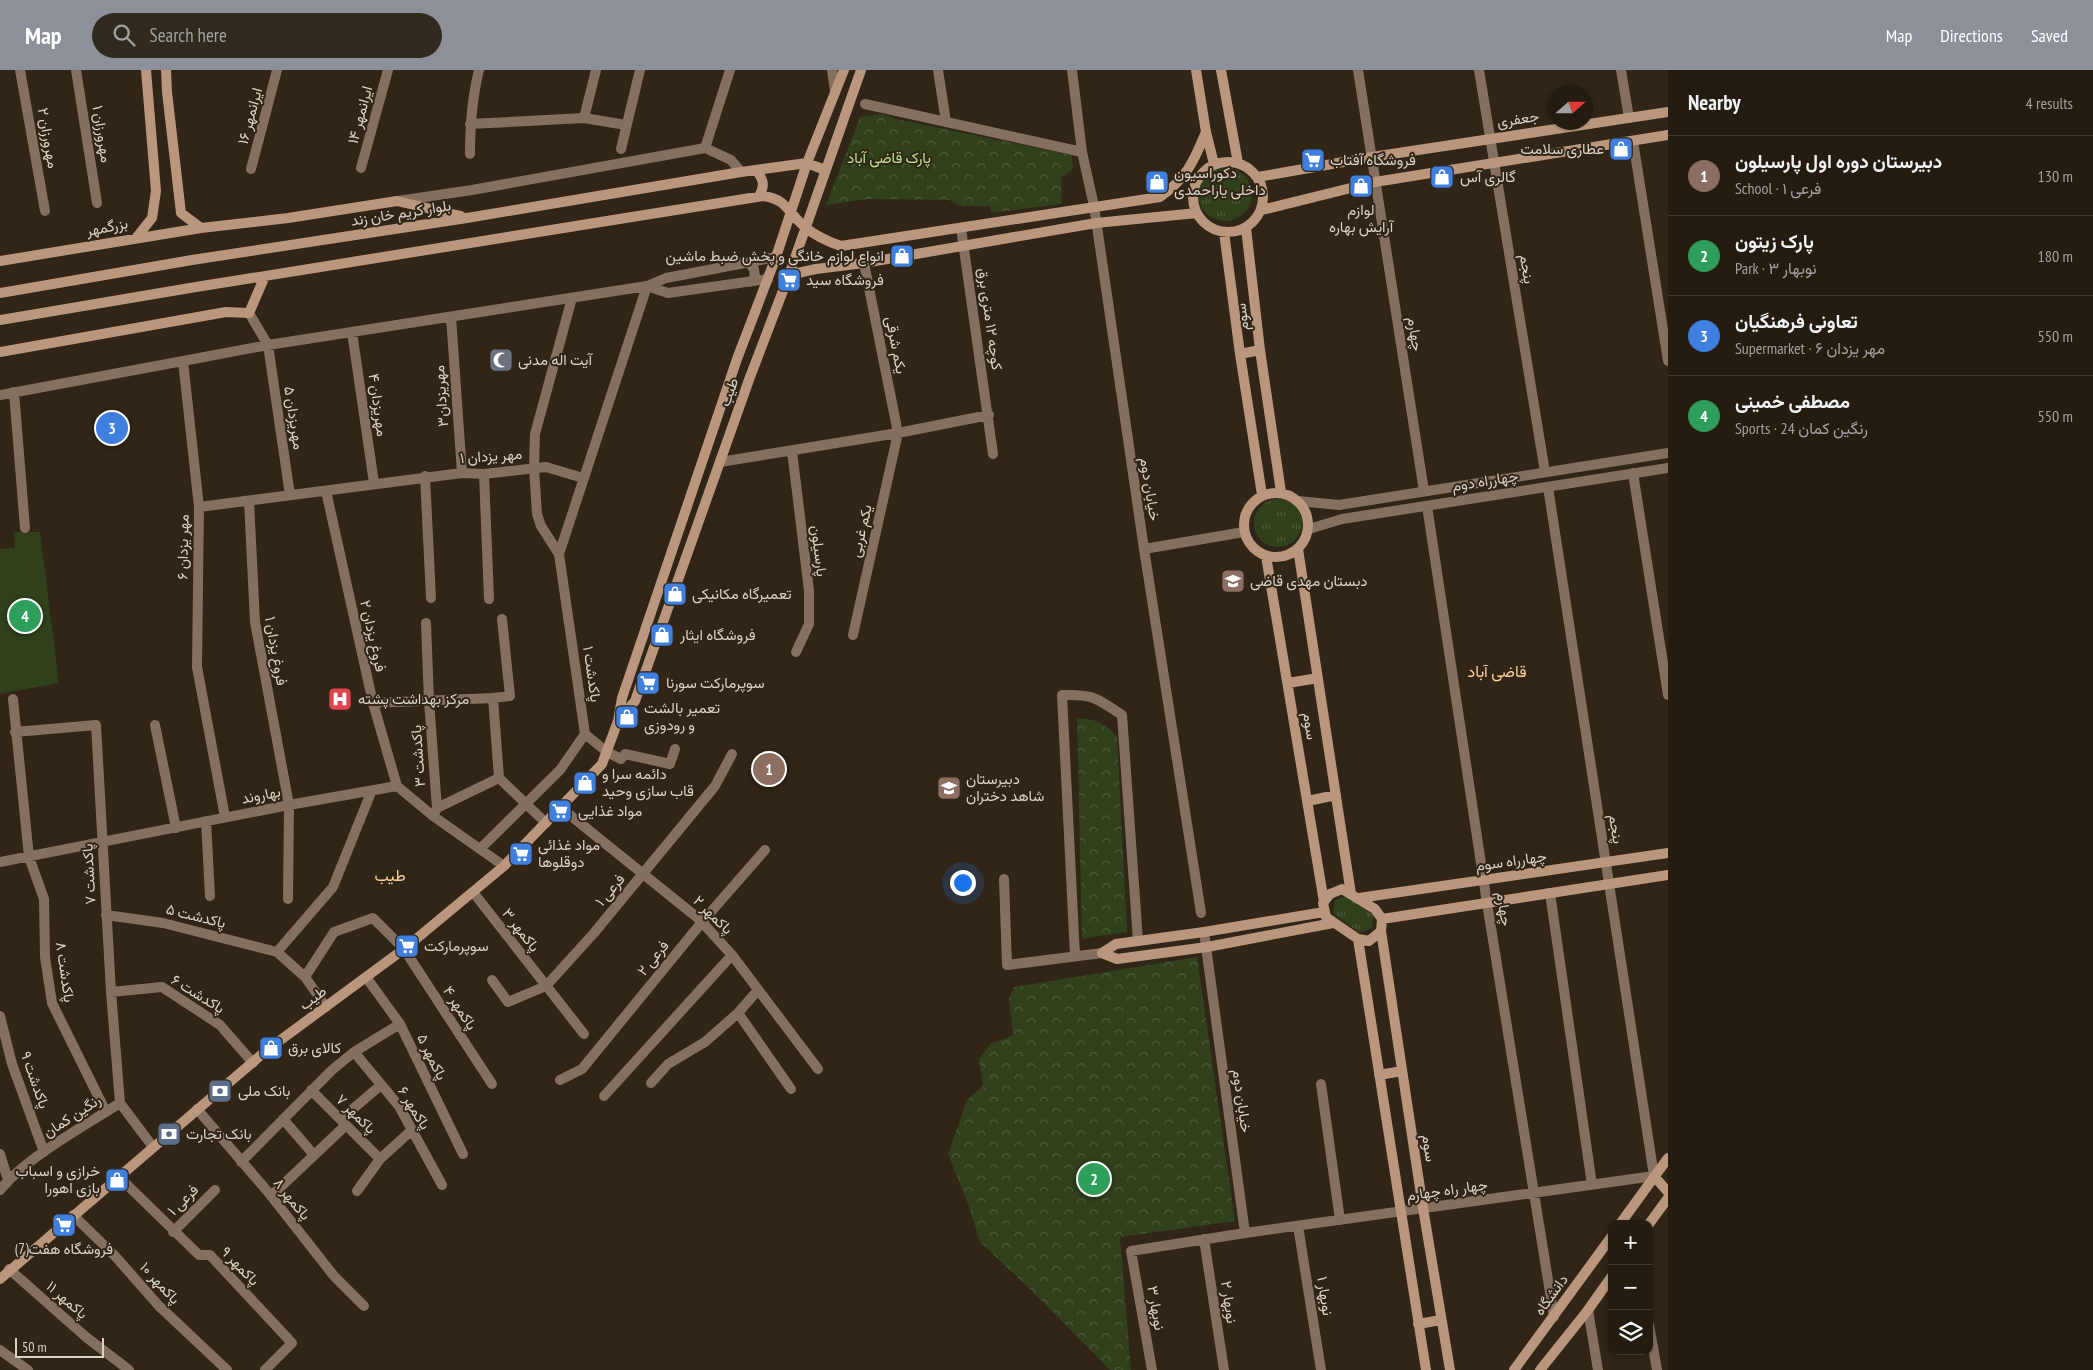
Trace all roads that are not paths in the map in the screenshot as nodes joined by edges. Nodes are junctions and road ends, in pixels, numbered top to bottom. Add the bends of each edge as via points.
1 (20, 70) edge
2 (76, 70) edge
3 (146, 70) edge
4 (166, 70) edge
5 (277, 70) edge
6 (388, 70) edge
7 (479, 70) edge
8 (596, 70) edge
9 (640, 70) edge
10 (730, 70) edge
11 (832, 70) edge
12 (844, 70) edge
13 (861, 70) edge
14 (938, 70) edge
15 (1072, 70) edge
16 (1196, 70) edge
17 (1221, 70) edge
18 (1358, 70) edge
19 (1479, 70) edge
20 (1621, 70) edge
21 (167, 83) junction
22 (147, 86) junction
23 (835, 91) junction
24 (865, 104) dead end
25 (1668, 112) edge
26 (584, 118) junction
27 (1629, 118) junction
28 (946, 122) junction
29 (470, 124) junction
30 (626, 125) junction
31 (1206, 132) junction
32 (1668, 135) edge
33 (1490, 139) junction
34 (1633, 141) junction
35 (705, 148) junction
36 (621, 149) dead end
37 (1082, 152) junction
38 (470, 154) dead end
39 (1372, 157) junction
40 (1238, 162) junction
41 (807, 163) junction
42 (1494, 163) junction
43 (1214, 164) junction
44 (362, 168) dead end
45 (251, 169) dead end
46 (756, 170) junction
47 (825, 170) junction
48 (741, 172) junction
49 (1258, 177) junction
50 (1376, 182) junction
51 (759, 196) junction
52 (397, 201) junction
53 (98, 203) dead end
54 (1094, 206) junction
55 (1262, 210) junction
56 (45, 211) dead end
57 (790, 212) junction
58 (1197, 213) junction
59 (467, 218) junction
60 (1096, 223) junction
61 (201, 228) junction
62 (805, 228) junction
63 (961, 228) junction
64 (1246, 228) junction
65 (1224, 232) junction
66 (136, 238) junction
67 (964, 245) junction
68 (776, 257) junction
69 (0, 261) edge
70 (749, 263) junction
71 (864, 263) junction
72 (789, 275) junction
73 (265, 276) junction
74 (768, 279) junction
75 (750, 282) junction
76 (647, 286) junction
77 (0, 293) edge
78 (572, 298) junction
79 (249, 313) junction
80 (451, 317) junction
81 (0, 320) edge
82 (352, 332) junction
83 (268, 345) junction
84 (1260, 350) junction
85 (0, 352) edge
86 (1240, 354) junction
87 (1668, 361) edge
88 (183, 362) junction
89 (14, 392) junction
90 (0, 395) edge
91 (989, 415) junction
92 (898, 433) junction
93 (792, 451) junction
94 (1668, 453) edge
95 (993, 454) dead end
96 (703, 458) junction
97 (720, 462) junction
98 (534, 468) junction
99 (1668, 468) edge
100 (1545, 472) junction
101 (462, 473) junction
102 (1633, 473) junction
103 (484, 474) junction
104 (425, 476) junction
105 (583, 478) junction
106 (374, 483) junction
107 (1548, 487) junction
108 (326, 491) junction
109 (1424, 491) junction
110 (1281, 492) junction
111 (290, 495) junction
112 (1262, 495) junction
113 (249, 501) junction
114 (1298, 501) junction
115 (1426, 506) junction
116 (199, 507) junction
117 (25, 528) dead end
118 (1308, 529) junction
119 (1244, 532) junction
120 (1144, 548) junction
121 (1298, 549) junction
122 (559, 554) junction
123 (1266, 556) junction
124 (431, 598) dead end
125 (489, 599) dead end
126 (502, 619) dead end
127 (426, 622) dead end
128 (853, 635) dead end
129 (796, 652) dead end
130 (1318, 678) junction
131 (1288, 683) junction
132 (1668, 695) edge
133 (492, 698) junction
134 (13, 699) dead end
135 (429, 701) junction
136 (373, 703) junction
137 (618, 721) junction
138 (155, 725) dead end
139 (15, 732) junction
140 (586, 734) junction
141 (675, 749) dead end
142 (607, 752) junction
143 (732, 754) dead end
144 (499, 778) junction
145 (397, 786) junction
146 (372, 790) junction
147 (1336, 795) junction
148 (1308, 802) junction
149 (526, 803) junction
150 (289, 805) junction
151 (560, 807) junction
152 (435, 812) junction
153 (225, 817) junction
154 (206, 821) junction
155 (546, 823) junction
156 (176, 828) junction
157 (103, 842) junction
158 (480, 849) junction
159 (765, 850) dead end
160 (1668, 853) edge
161 (30, 856) junction
162 (0, 862) edge
163 (1606, 862) junction
164 (504, 866) junction
165 (643, 874) junction
166 (1668, 875) edge
167 (1004, 880) dead end
168 (1484, 880) junction
169 (1609, 884) junction
170 (473, 892) junction
171 (1550, 893) junction
172 (210, 896) dead end
173 (1355, 896) junction
174 (288, 899) dead end
175 (1487, 903) junction
176 (1324, 907) junction
177 (1201, 913) dead end
178 (106, 915) junction
179 (1382, 919) junction
180 (702, 922) junction
181 (1333, 923) junction
182 (1381, 931) junction
183 (1204, 932) junction
184 (1358, 939) junction
185 (1138, 941) junction
186 (1207, 947) junction
187 (404, 949) junction
188 (277, 952) junction
189 (1102, 953) junction
190 (732, 955) junction
191 (1075, 956) junction
192 (305, 977) junction
193 (366, 977) junction
194 (492, 980) dead end
195 (546, 986) junction
196 (758, 990) junction
197 (111, 992) junction
198 (326, 1007) junction
199 (738, 1013) junction
200 (0, 1016) edge
201 (400, 1024) junction
202 (584, 1034) dead end
203 (354, 1052) junction
204 (253, 1062) junction
205 (818, 1069) dead end
206 (1402, 1071) junction
207 (1379, 1075) junction
208 (560, 1080) dead end
209 (651, 1083) dead end
210 (492, 1084) dead end
211 (1322, 1084) dead end
212 (382, 1085) junction
213 (791, 1089) dead end
214 (311, 1090) junction
215 (604, 1096) dead end
216 (120, 1103) junction
217 (197, 1109) junction
218 (106, 1112) junction
219 (283, 1119) junction
220 (343, 1122) junction
221 (412, 1130) junction
222 (153, 1147) junction
223 (44, 1152) junction
224 (0, 1154) edge
225 (463, 1154) dead end
226 (314, 1155) junction
227 (1668, 1158) edge
228 (380, 1159) junction
229 (241, 1162) junction
230 (118, 1176) junction
231 (1654, 1176) junction
232 (8, 1180) junction
233 (442, 1185) dead end
234 (1592, 1185) junction
235 (0, 1190) edge
236 (215, 1190) dead end
237 (357, 1191) dead end
238 (1668, 1192) edge
239 (1534, 1193) junction
240 (271, 1196) junction
241 (1668, 1198) edge
242 (1423, 1208) junction
243 (1401, 1212) junction
244 (73, 1215) junction
245 (1340, 1220) junction
246 (1623, 1220) edge
247 (1652, 1220) edge
248 (1298, 1226) junction
249 (174, 1232) junction
250 (1245, 1233) junction
251 (1204, 1239) junction
252 (1608, 1242) edge
253 (9, 1269) junction
254 (0, 1279) edge
255 (1608, 1282) edge
256 (364, 1306) dead end
257 (1588, 1310) junction
258 (1554, 1317) junction
259 (1441, 1320) junction
260 (1418, 1324) junction
261 (1653, 1348) edge
262 (0, 1350) edge
263 (1541, 1369) edge
264 (28, 1370) edge
265 (130, 1370) edge
266 (227, 1370) edge
267 (265, 1370) edge
268 (1152, 1370) edge
269 (1224, 1370) edge
270 (1321, 1370) edge
271 (1426, 1370) edge
272 (1450, 1370) edge
273 (1514, 1370) edge
274 (1598, 1370) edge
275 (1657, 1370) edge

1 - 56 street, مهرورزان ۲
2 - 53 street, مهرورزان ۱
3 - 22 main road, بزرگمهر
4 - 21 main road
5 - 45 street, ایرانمهر ۱۶
6 - 44 street, ایرانمهر ۱۴
7 - 29 street
8 - 26 street
9 - 30 street
10 - 35 street
11 - 23 street
12 - 23 main road, طیب
13 - 47 main road, طیب
14 - 28 street
15 - 37 street, خیابان دوم
16 - 31 main road
17 - 40 main road
18 - 39 street
19 - 33 street, پنجم
20 - 27 street
21 - 22 main road
21 - 61 main road via 181,213
22 - 66 main road, بزرگمهر via 156,191 152,218
23 - 41 main road, طیب
24 - 28 street
25 - 27 main road, جعفری
26 - 29 street
26 - 30 street
27 - 33 main road, جعفری
28 - 37 street
29 - 38 street
30 - 36 street
31 - 43 main road
31 - 54 main road via 1196,157 1176,186 1160,196
32 - 34 main road
33 - 39 main road, جعفری
33 - 42 street, پنجم
34 - 42 main road
34 - 87 street
35 - 48 street via 731,160
35 - 52 street
37 - 54 street, خیابان دوم
39 - 49 main road, جعفری
39 - 50 street, چهارم
40 - 43 main road
40 - 49 main road
41 - 46 main road, بلوار کریم خان زند
41 - 47 main road
41 - 57 main road, طیب
42 - 50 main road
42 - 100 street, پنجم
43 - 58 main road via 1204,170 1195,185 1193,202
46 - 48 main road, بلوار کریم خان زند
46 - 51 main road via 764,188
47 - 62 main road, طیب
48 - 59 main road, بلوار کریم خان زند
49 - 55 main road via 1263,187
50 - 55 main road
50 - 109 street, چهارم
51 - 57 main road via 776,198
51 - 73 main road
52 - 59 main road
52 - 61 main road
54 - 60 street, خیابان دوم
54 - 63 main road
55 - 64 main road
57 - 62 main road
57 - 68 main road, طیب
58 - 60 main road
58 - 65 main road via 1208,226
59 - 77 main road, بلوار کریم خان زند
60 - 67 main road
60 - 120 street, خیابان دوم
61 - 66 main road
62 - 63 main road via 841,246
62 - 72 main road, طیب
63 - 67 street, کوچه ۱۲ متری برق
64 - 65 main road
64 - 84 main road, سوم
65 - 86 main road, سوم
66 - 69 main road, بزرگمهر
67 - 71 main road
67 - 91 street, کوچه ۱۲ متری برق
68 - 70 street
68 - 74 main road, طیب
70 - 75 street via 755,277
70 - 76 street via 666,278
71 - 72 main road
71 - 92 street, یکم شرقی
72 - 97 main road, طیب
73 - 79 main road
73 - 81 main road
74 - 75 street
74 - 96 main road, طیب
75 - 76 street via 668,293
76 - 78 street
76 - 105 street
78 - 80 street
78 - 98 street, پاکدشت ۱ via 535,434
79 - 83 street
79 - 85 main road via 226,312
80 - 82 street
80 - 101 street, مهریزدان۳
82 - 83 street
82 - 106 street, مهریزدان ۴
83 - 88 street
83 - 111 street, مهریزدان ۵
84 - 86 main road
84 - 110 main road, سوم
86 - 112 main road, سوم
88 - 89 street
88 - 116 street, مهر یزدان ۶
89 - 90 street
89 - 117 street
91 - 92 street
91 - 95 street, کوچه ۱۲ متری برق
92 - 93 street
92 - 128 street, یکم غربی
93 - 97 street
93 - 129 street, پارسیلون via 809,591 809,624
94 - 100 street
96 - 97 main road
96 - 137 main road, طیب via 622,698
97 - 137 main road, طیب via 635,701
98 - 103 street, مهر یزدان ۱
98 - 105 street, مهر یزدان ۱ via 546,467
98 - 122 street, پاکدشت ۱ via 537,514
99 - 102 street, چهارراه دوم
100 - 107 street, پنجم
100 - 109 street
101 - 103 street, مهر یزدان ۱
101 - 104 street, مهر یزدان ۱
102 - 107 street, چهارراه دوم
102 - 132 street
103 - 125 street
104 - 106 street, مهر یزدان ۱
104 - 124 street
105 - 122 street
106 - 108 street, مهر یزدان ۱
107 - 115 street, چهارراه دوم
107 - 163 street, پنجم
108 - 111 street, مهر یزدان ۱
108 - 136 street, فروغ یزدان ۲
109 - 114 street via 1339,505
109 - 115 street, چهارم
110 - 112 main road
110 - 114 main road
111 - 113 street, مهر یزدان ۱
112 - 119 main road via 1247,510
113 - 116 street, مهر یزدان ۱
113 - 150 street, فروغ یزدان ۱ via 255,622
114 - 118 main road via 1308,518
115 - 118 street, چهارراه دوم via 1342,519
115 - 168 street, چهارم
116 - 153 street, مهر یزدان ۶ via 197,668
118 - 121 main road
119 - 120 street
119 - 123 main road via 1256,551
120 - 177 street, خیابان دوم
121 - 123 main road via 1283,556
121 - 130 main road, سوم
122 - 140 street, پاکدشت ۱
123 - 131 main road, سوم
126 - 133 street via 510,696
127 - 135 street, پاکدشت ۳
130 - 131 main road
130 - 147 main road, سوم
131 - 148 main road, سوم
133 - 135 street
133 - 144 street
134 - 139 street, پاکدشت ۸
135 - 136 street
135 - 152 street, پاکدشت ۳
136 - 145 street, فروغ یزدان ۲
137 - 142 main road, طیب
138 - 156 street
139 - 157 street, پاکدشت ۷ via 96,725
139 - 161 street, پاکدشت ۸
140 - 142 street
140 - 149 street via 564,765
141 - 142 street via 670,764 625,754 621,759
142 - 151 main road, طیب via 602,764
143 - 165 street, فرعی ۱ via 715,786
144 - 149 street
144 - 152 street
145 - 146 street, بهاروند
145 - 152 street
146 - 150 street, بهاروند
146 - 188 street via 333,887
147 - 148 main road
147 - 173 main road, سوم
148 - 176 main road, سوم
149 - 155 street
149 - 158 street
150 - 153 street, بهاروند
150 - 174 street, فروغ یزدان ۱
151 - 155 main road, طیب
151 - 165 street, پاکمهر ۲
152 - 158 street
153 - 154 street, بهاروند
154 - 156 street, بهاروند
154 - 172 street
155 - 164 main road, طیب
156 - 157 street, بهاروند
157 - 161 street, بهاروند
157 - 178 street, پاکدشت ۷
158 - 164 street
159 - 180 street, فرعی ۲
160 - 163 main road, چهارراه سوم
161 - 162 street, بهاروند
161 - 218 street, پاکدشت ۸ via 44,899 45,957 52,1003
163 - 168 main road, چهارراه سوم
163 - 169 street, پنجم
164 - 170 main road, طیب
165 - 180 street, پاکمهر ۲
165 - 195 street, فرعی ۱
166 - 169 main road
167 - 191 street via 1007,965
168 - 173 main road, چهارراه سوم
168 - 175 street, چهارم
169 - 171 main road
169 - 231 street, پنجم
170 - 187 main road, طیب
170 - 195 street, پاکمهر ۳
171 - 175 main road
171 - 234 street
173 - 176 main road, چهارراه سوم via 1342,889 1330,894
173 - 179 main road via 1375,909
175 - 179 main road
175 - 239 street, چهارم
176 - 181 main road via 1326,917
176 - 183 main road
178 - 188 street, پاکدشت ۵ via 163,923
178 - 197 street, پاکدشت ۷
179 - 182 main road, سوم
180 - 190 street, پاکمهر ۲
180 - 208 street, فرعی ۲ via 582,1069
181 - 184 main road
181 - 186 main road
182 - 184 main road via 1369,941
182 - 206 main road, سوم
183 - 185 main road
183 - 186 street, خیابان دوم
184 - 207 main road
185 - 189 main road via 1116,944
185 - 191 street via 1122,715 1095,697 1062,695
186 - 189 main road via 1116,959
186 - 250 street, خیابان دوم
187 - 192 street, پاکمهر ۴ via 373,918 334,932
187 - 193 main road, طیب
187 - 210 street, پاکمهر ۴
188 - 192 street
189 - 191 street
190 - 196 street, پاکمهر ۲
190 - 215 street
192 - 198 street
193 - 198 main road, طیب
193 - 201 street, پاکمهر ۵
194 - 195 street, فرعی ۱ via 508,1002
195 - 202 street, پاکمهر ۳
196 - 199 street
196 - 205 street, پاکمهر ۲
197 - 204 street, پاکدشت ۶ via 162,987 220,1025
197 - 216 street, پاکدشت ۷
198 - 204 main road, طیب
199 - 209 street via 705,1042 668,1064
199 - 213 street
200 - 223 street, پاکدشت ۹ via 12,1064
201 - 203 street
201 - 225 street, پاکمهر ۵
203 - 212 street, پاکمهر ۶
203 - 214 street
204 - 217 main road, طیب
206 - 207 main road
206 - 242 main road, سوم
207 - 243 main road
211 - 245 street
212 - 220 street
212 - 221 street, پاکمهر ۶
214 - 219 street
214 - 220 street, پاکمهر ۷
216 - 218 street, رنگین کمان
216 - 222 street, رنگین کمان
217 - 222 main road, طیب
217 - 229 street, پاکمهر ۸
218 - 223 street, رنگین کمان
219 - 226 street
219 - 229 street
220 - 226 street
220 - 228 street, پاکمهر ۷
221 - 228 street
221 - 233 street, پاکمهر ۶
222 - 230 main road, طیب
223 - 232 street, رنگین کمان
224 - 232 street
226 - 240 street
227 - 231 main road
228 - 237 street
229 - 240 street, پاکمهر ۸
230 - 244 main road, طیب
230 - 249 street, پاکمهر ۹
231 - 234 street, چهار راه چهارم
231 - 238 main road
231 - 246 main road
232 - 235 street, رنگین کمان
234 - 239 street, چهار راه چهارم
236 - 249 street, فرعی ۱
239 - 242 street, چهار راه چهارم
239 - 258 street, چهارم
240 - 256 street, پاکمهر ۸ via 334,1276
241 - 247 main road
242 - 243 street, چهار راه چهارم
242 - 259 main road, سوم
243 - 245 street, چهار راه چهارم
243 - 260 main road
244 - 253 main road, طیب
244 - 266 street, پاکمهر ۱۰ via 159,1306
245 - 248 street, چهار راه چهارم
248 - 250 street, چهار راه چهارم
248 - 270 street, نوبهار ۱
249 - 267 street, پاکمهر ۹ via 199,1255 210,1254 292,1343
250 - 251 street
251 - 268 street, نوبهار ۳ via 1131,1251
251 - 269 street, نوبهار ۲
252 - 258 main road, دانشگاه
253 - 254 main road, طیب
253 - 265 street, پاکمهر ۱۱ via 86,1337
255 - 257 main road
257 - 263 main road
257 - 274 street
258 - 273 main road, دانشگاه
259 - 260 main road
259 - 272 main road, سوم
260 - 271 main road
261 - 275 street
262 - 264 street

